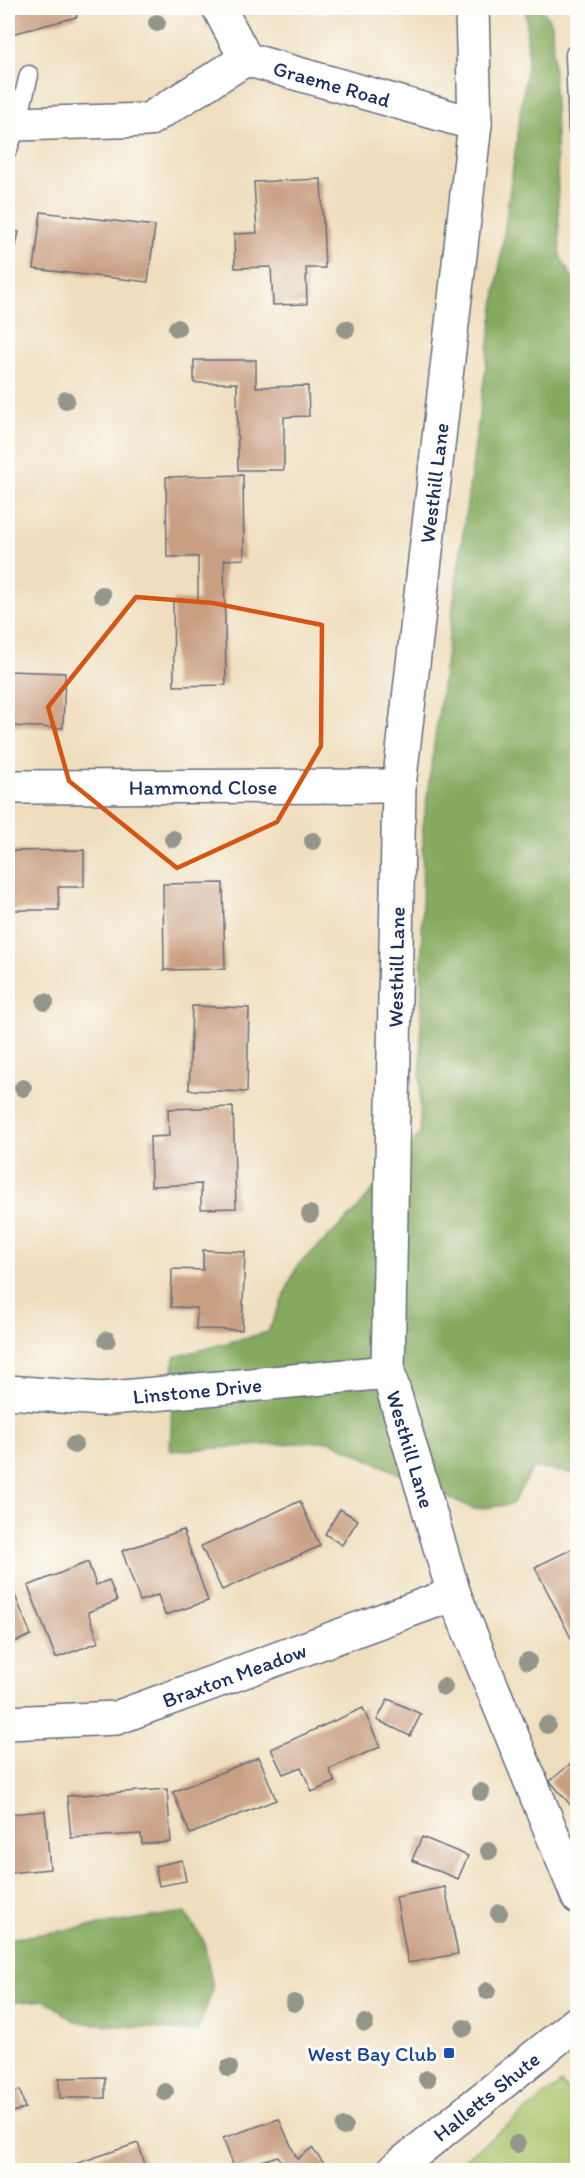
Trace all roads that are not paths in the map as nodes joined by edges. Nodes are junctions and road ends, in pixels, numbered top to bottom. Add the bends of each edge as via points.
1 (219, 8) edge
2 (472, 8) edge
3 (575, 54) dead end
4 (246, 59) junction
5 (29, 75) dead end
6 (475, 124) junction
7 (578, 131) edge
8 (12, 137) edge
9 (399, 786) junction
10 (8, 787) edge
11 (388, 1372) junction
12 (8, 1392) edge
13 (454, 1594) junction
14 (8, 1723) edge
15 (577, 1895) edge
16 (578, 2022) edge
17 (394, 2170) edge

1 - 4 street, Graeme Road
2 - 6 street, Westhill Lane
3 - 7 lane
4 - 6 street, Graeme Road
4 - 8 street via 148,120
5 - 8 lane
6 - 9 street, Westhill Lane
9 - 10 street, Hammond Close
9 - 11 street, Westhill Lane
11 - 12 street, Linstone Drive via 101,1399
11 - 13 street, Westhill Lane
13 - 14 street, Braxton Meadow via 116,1718
13 - 15 street, Westhill Lane
16 - 17 street, Halletts Shute

